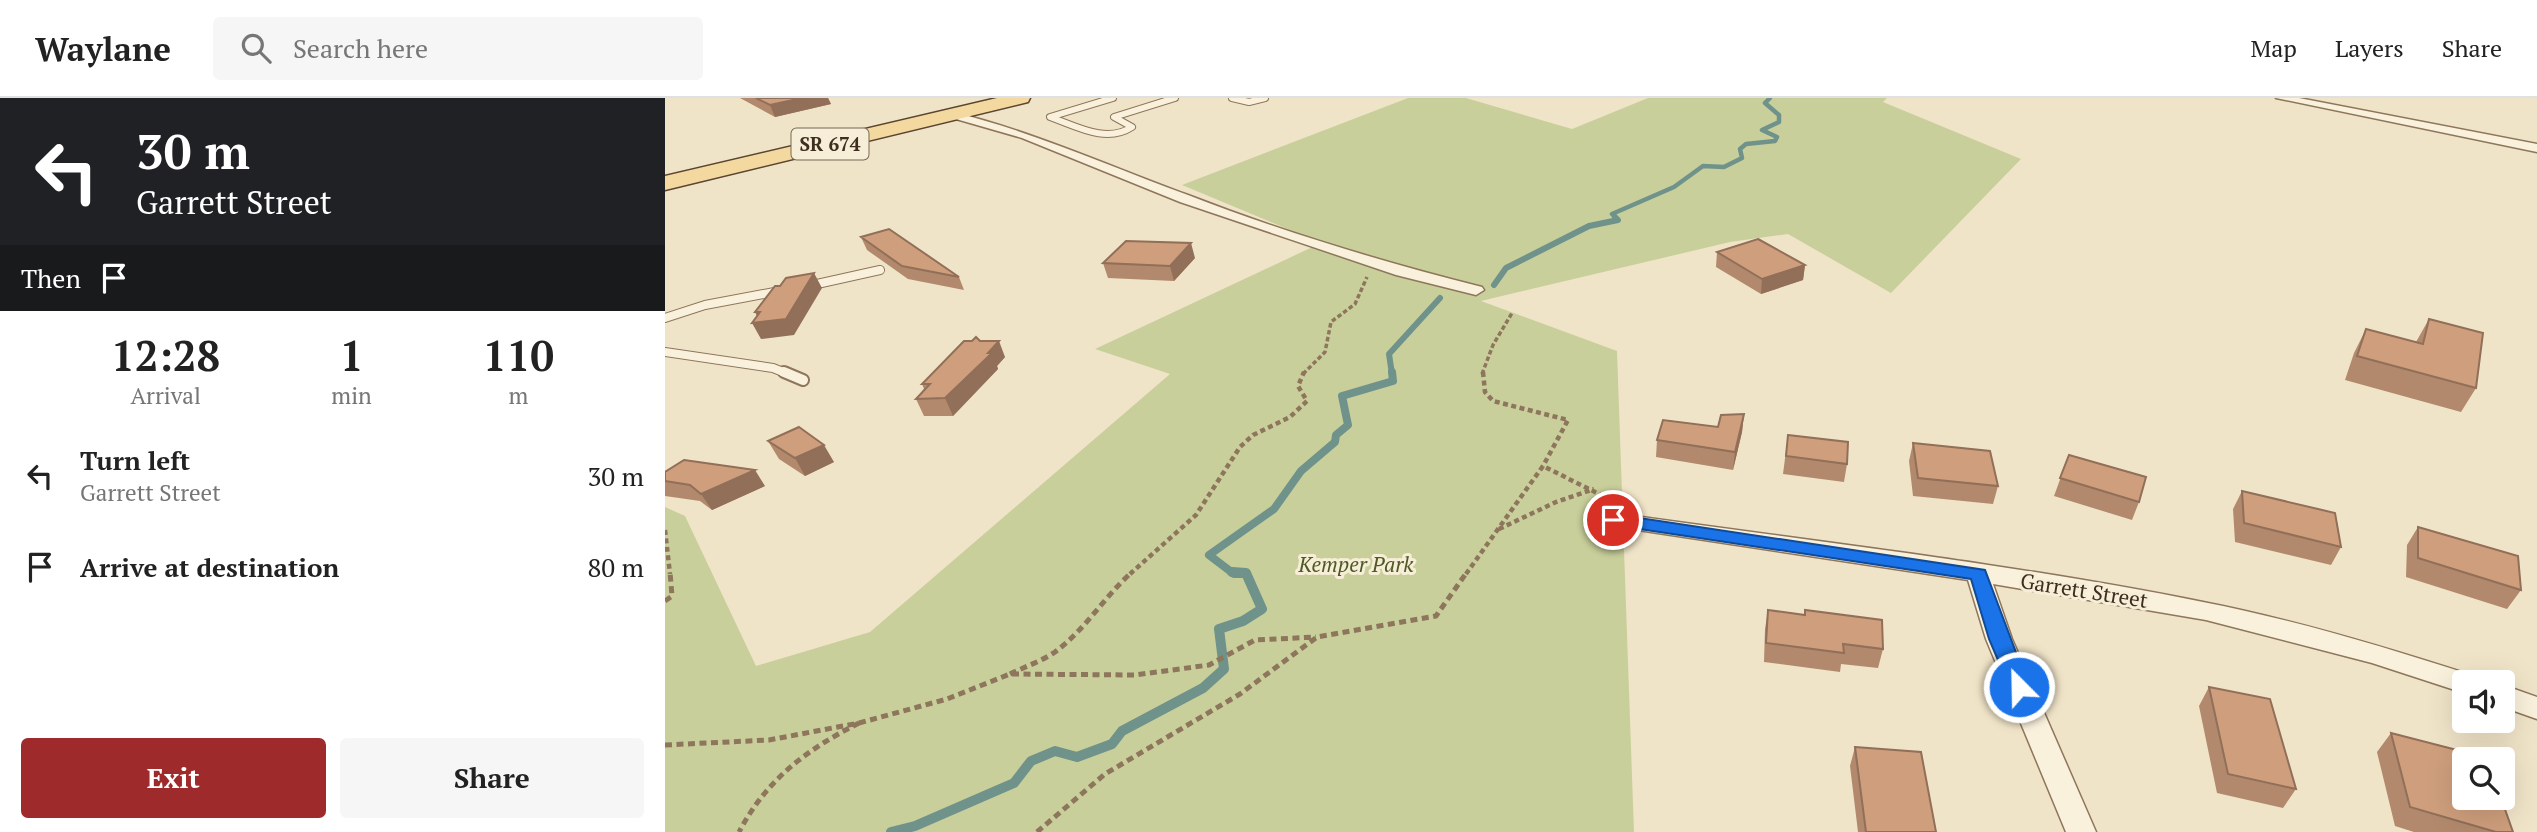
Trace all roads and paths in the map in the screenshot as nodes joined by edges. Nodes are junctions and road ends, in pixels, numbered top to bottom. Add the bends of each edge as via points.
1 (1021, 98) edge
2 (1113, 98) edge
3 (1175, 98) edge
4 (1232, 98) edge
5 (1265, 98) edge
6 (2282, 98) edge
7 (953, 115) junction
8 (2537, 148) edge
9 (665, 183) edge
10 (1381, 265) junction
11 (880, 270) dead end
12 (1476, 290) dead end
13 (1512, 313) dead end
14 (665, 318) edge
15 (665, 352) edge
16 (803, 380) dead end
17 (1543, 467) junction
18 (1594, 489) junction
19 (1613, 520) joint
20 (1498, 529) junction
21 (665, 530) edge
22 (1978, 574) junction
23 (665, 601) edge
24 (1317, 637) junction
25 (1010, 674) junction
26 (2452, 679) edge
27 (2515, 700) edge
28 (2537, 708) edge
29 (859, 723) junction
30 (665, 744) edge
31 (739, 832) edge
32 (1037, 832) edge
33 (2081, 832) edge

1 - 7 main road, SR 674
2 - 3 lane via 1050,117 1100,134 1121,133 1132,127 1114,117
4 - 5 lane via 1249,102
6 - 8 street
7 - 9 main road, SR 674
7 - 10 street via 1026,135 1159,190
10 - 12 street
10 - 25 path via 1368,274 1355,307 1331,322 1329,346 1300,377 1307,401 1302,408 1240,447 1196,515 1109,593 1086,624 1055,653
11 - 14 lane via 705,305
13 - 17 path via 1482,372 1481,385 1493,401 1568,420
15 - 16 lane via 773,368
17 - 18 path
17 - 20 path
18 - 19 path via 1611,496
18 - 20 path
19 - 22 street, Garrett Street
20 - 24 path via 1436,616
21 - 23 path via 672,596
22 - 26 street, Garrett Street via 2206,611 2362,650
22 - 33 street via 1999,639
24 - 25 path via 1255,640 1209,664 1135,675
24 - 32 path via 1240,694 1105,774
25 - 29 path via 947,699
27 - 28 street
29 - 30 path via 769,740
29 - 31 path via 825,739 773,778 754,800

